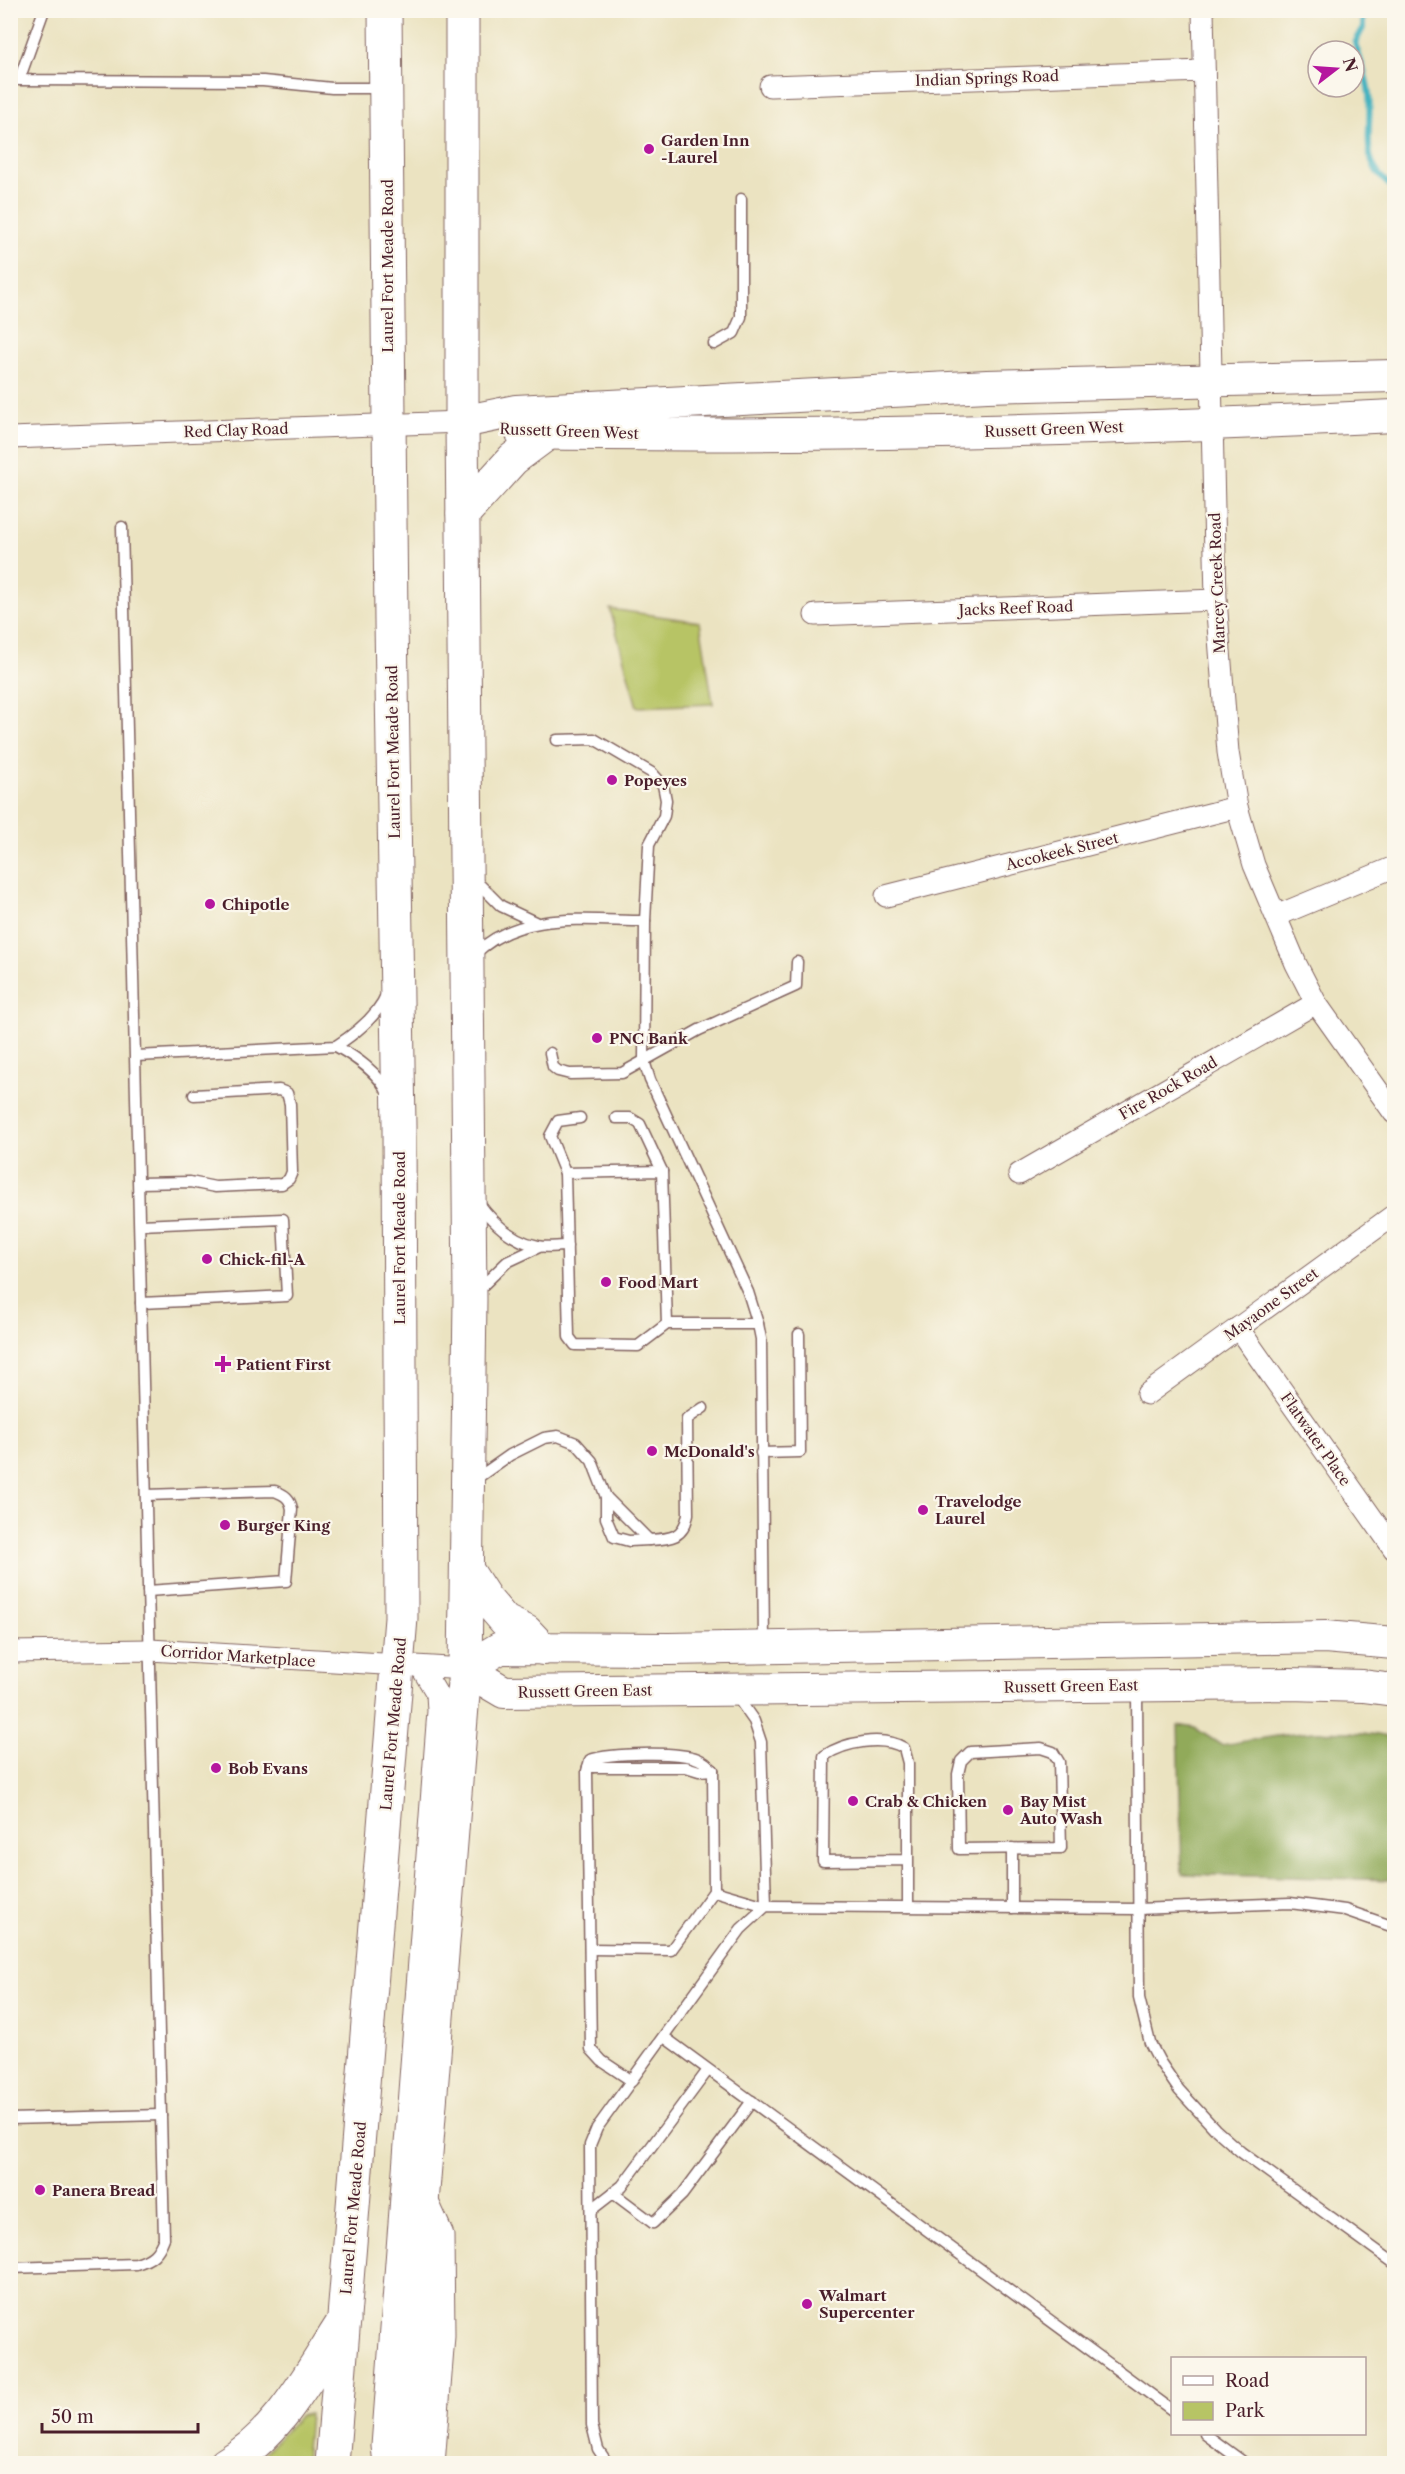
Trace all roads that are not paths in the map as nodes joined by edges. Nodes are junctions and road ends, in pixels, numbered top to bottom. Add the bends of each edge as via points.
1 (44, 10) edge
2 (385, 10) edge
3 (462, 10) edge
4 (1203, 10) edge
5 (1204, 71) junction
6 (770, 86) dead end
7 (386, 88) junction
8 (741, 199) dead end
9 (714, 344) dead end
10 (1395, 376) edge
11 (1210, 380) junction
12 (1395, 416) edge
13 (462, 422) junction
14 (388, 424) junction
15 (1212, 425) junction
16 (548, 433) junction
17 (10, 438) edge
18 (463, 514) junction
19 (122, 527) dead end
20 (1216, 600) junction
21 (815, 615) dead end
22 (557, 740) dead end
23 (1237, 807) junction
24 (1395, 867) edge
25 (466, 871) junction
26 (886, 896) dead end
27 (1276, 916) junction
28 (645, 921) junction
29 (535, 922) junction
30 (797, 962) dead end
31 (466, 963) junction
32 (396, 970) junction
33 (1316, 1003) junction
34 (336, 1046) junction
35 (550, 1053) dead end
36 (136, 1056) junction
37 (644, 1060) junction
38 (194, 1095) dead end
39 (1395, 1113) edge
40 (580, 1118) dead end
41 (616, 1118) dead end
42 (399, 1126) junction
43 (662, 1171) junction
44 (565, 1173) junction
45 (1019, 1174) dead end
46 (139, 1183) junction
47 (470, 1191) junction
48 (1395, 1215) edge
49 (140, 1225) junction
50 (567, 1246) junction
51 (539, 1247) junction
52 (470, 1299) junction
53 (141, 1303) junction
54 (667, 1324) junction
55 (758, 1324) junction
56 (1238, 1328) junction
57 (799, 1334) dead end
58 (1147, 1394) dead end
59 (703, 1408) dead end
60 (761, 1453) junction
61 (468, 1484) junction
62 (146, 1495) junction
63 (606, 1497) junction
64 (649, 1539) junction
65 (1395, 1549) edge
66 (466, 1568) junction
67 (148, 1591) junction
68 (1395, 1643) edge
69 (764, 1647) junction
70 (543, 1649) junction
71 (150, 1650) junction
72 (10, 1652) edge
73 (410, 1666) junction
74 (465, 1669) junction
75 (1137, 1686) junction
76 (731, 1690) junction
77 (1395, 1690) edge
78 (1012, 1848) junction
79 (908, 1860) junction
80 (714, 1891) junction
81 (766, 1906) junction
82 (908, 1907) junction
83 (1012, 1908) junction
84 (1137, 1909) junction
85 (1395, 1927) edge
86 (590, 1949) junction
87 (664, 2037) junction
88 (708, 2070) junction
89 (632, 2081) junction
90 (752, 2101) junction
91 (161, 2115) junction
92 (10, 2119) edge
93 (613, 2193) junction
94 (422, 2203) junction
95 (591, 2211) junction
96 (1395, 2263) edge
97 (10, 2268) edge
98 (344, 2321) junction
99 (1171, 2409) edge
100 (1208, 2435) edge
101 (226, 2463) edge
102 (332, 2463) edge
103 (384, 2463) edge
104 (401, 2463) edge
105 (428, 2463) edge
106 (609, 2463) edge
107 (1246, 2463) edge

1 - 7 lane via 19,80 263,81 332,88
2 - 7 main road, Laurel Fort Meade Road
3 - 13 main road
4 - 5 street, Marcey Creek Road
5 - 6 street, Indian Springs Road
5 - 11 street, Marcey Creek Road
7 - 14 main road, Laurel Fort Meade Road
8 - 9 lane via 741,317 734,333
10 - 11 street, Russett Green West
11 - 13 street, Russett Green West via 987,386 526,410
11 - 15 street, Marcey Creek Road
12 - 15 street, Russett Green West
13 - 14 street, Red Clay Road
13 - 16 street, Russett Green West via 511,432
13 - 18 main road
14 - 17 street, Red Clay Road
14 - 32 main road, Laurel Fort Meade Road
15 - 16 street, Russett Green West via 712,436
15 - 20 street, Marcey Creek Road
16 - 18 main road via 513,459
18 - 25 main road
19 - 36 lane
20 - 21 street, Jacks Reef Road
20 - 23 street, Marcey Creek Road via 1228,752
22 - 28 lane via 594,739 652,773 663,784 664,816 649,845
23 - 26 street, Accokeek Street
23 - 27 street, Marcey Creek Road via 1254,866
24 - 27 street
25 - 29 lane via 501,906
25 - 31 main road
27 - 33 street, Marcey Creek Road
28 - 29 lane
28 - 37 lane
29 - 31 lane via 500,934
30 - 37 lane via 796,986
31 - 47 main road
32 - 34 lane via 384,1001 358,1031
32 - 42 main road, Laurel Fort Meade Road
33 - 39 street, Marcey Creek Road
33 - 45 street, Fire Rock Road
34 - 36 lane
34 - 42 lane via 359,1060 386,1088
35 - 37 lane via 553,1067 570,1074 622,1073
36 - 46 lane
37 - 55 lane via 748,1292
38 - 46 lane via 279,1090 286,1093 290,1104 289,1179 282,1184 215,1187 190,1182
40 - 44 lane via 558,1122 550,1136
41 - 43 lane via 630,1118 640,1124
42 - 73 main road, Laurel Fort Meade Road via 401,1618
43 - 44 lane
43 - 54 lane
44 - 50 lane
46 - 49 lane
47 - 51 lane via 491,1220 514,1237
47 - 52 main road
48 - 56 street, Mayaone Street
49 - 53 lane
49 - 53 lane via 283,1219 287,1296
50 - 51 lane
50 - 54 lane via 572,1343 580,1347 638,1346
51 - 52 lane via 507,1262
52 - 61 main road
53 - 62 lane
54 - 55 lane
55 - 60 lane
56 - 58 street, Mayaone Street
56 - 65 street, Flatwater Place
57 - 60 lane via 800,1452
59 - 64 lane via 687,1419 686,1524 669,1539
60 - 69 lane
61 - 63 lane via 510,1455 544,1438 558,1436 576,1443 592,1461
61 - 66 main road
62 - 67 lane
62 - 67 lane via 275,1491 285,1495 292,1509 286,1581
63 - 64 lane
63 - 64 lane via 606,1518 614,1537 629,1541
66 - 70 street via 505,1621 526,1631
66 - 74 main road
67 - 71 lane
68 - 69 street via 1325,1637
69 - 70 street
70 - 74 street via 500,1648
71 - 72 street, Corridor Marketplace
71 - 73 street, Corridor Marketplace
71 - 91 lane
73 - 74 street, Corridor Marketplace
73 - 98 main road, Laurel Fort Meade Road
73 - 103 street via 437,1694 438,1711 382,2446
74 - 76 street, Russett Green East via 504,1692
74 - 94 main road
75 - 76 street, Russett Green East
75 - 77 street, Russett Green East via 1290,1684
75 - 84 lane
76 - 81 lane via 754,1721 761,1742
78 - 78 lane via 1061,1848 1059,1762 1053,1752 1041,1748 970,1752 961,1761 958,1774 959,1849
78 - 83 lane
79 - 79 lane via 908,1763 904,1748 894,1742 847,1743 824,1756 823,1861
79 - 82 lane
80 - 81 lane
80 - 86 lane via 671,1950
80 - 86 lane via 713,1770 699,1759 673,1755 602,1756 590,1760
81 - 82 lane
81 - 87 lane via 741,1929
82 - 83 lane
83 - 84 lane
84 - 85 lane via 1290,1903 1345,1910
84 - 96 lane via 1139,1998 1150,2043 1179,2090 1241,2152
86 - 89 lane via 591,2049
87 - 88 lane
87 - 89 lane
88 - 90 lane
88 - 93 lane
89 - 95 lane via 597,2128 590,2145
90 - 93 lane via 682,2195 653,2223
90 - 99 lane
91 - 92 lane
91 - 97 lane via 164,2238 159,2251 136,2264
93 - 95 lane
94 - 104 main road
94 - 105 main road via 437,2235 438,2336
95 - 106 lane via 592,2425 598,2449
98 - 101 main road via 286,2411 263,2436
98 - 102 main road, Laurel Fort Meade Road
100 - 107 lane

